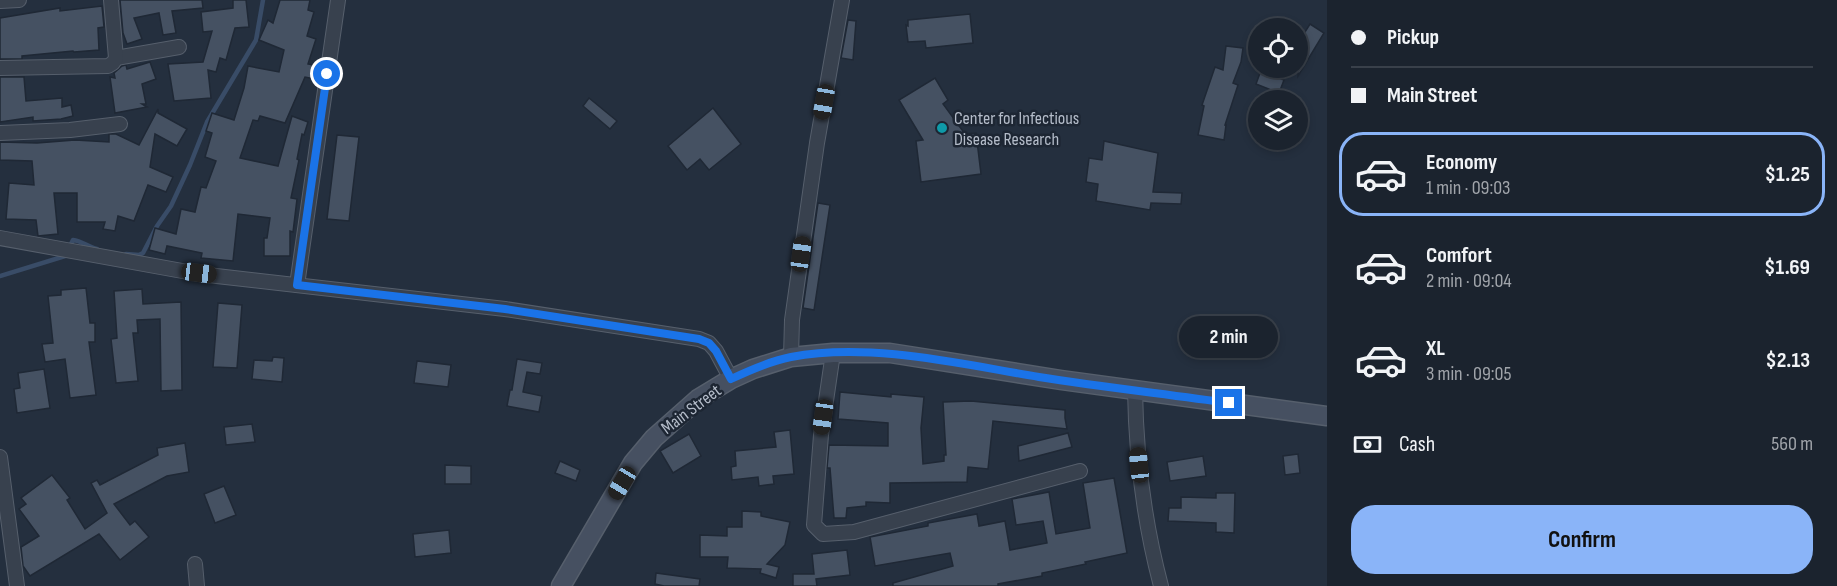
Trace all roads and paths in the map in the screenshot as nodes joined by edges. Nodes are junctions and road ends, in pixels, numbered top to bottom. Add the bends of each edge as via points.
1 (19, 0) edge
2 (111, 0) edge
3 (338, 0) edge
4 (842, 0) edge
5 (0, 2) edge
6 (179, 47) dead end
7 (116, 58) junction
8 (0, 68) edge
9 (120, 124) dead end
10 (0, 133) edge
11 (0, 238) edge
12 (297, 285) junction
13 (833, 353) junction
14 (791, 357) junction
15 (731, 379) junction
16 (1135, 390) junction
17 (1327, 416) edge
18 (0, 457) edge
19 (1080, 471) dead end
20 (195, 564) dead end
21 (17, 586) edge
22 (197, 586) edge
23 (561, 586) edge
24 (1161, 586) edge

1 - 5 street
2 - 7 street
3 - 12 street
4 - 14 street via 817,143 792,320
6 - 7 street
7 - 8 street via 108,66
9 - 10 street
11 - 12 street via 177,270
12 - 15 street via 505,309 699,339 716,351
13 - 14 main road, Main Street
13 - 16 main road, Main Street via 890,353
13 - 19 street via 820,435 814,525 823,534 854,532
14 - 15 main road, Main Street
15 - 23 main road, Main Street via 698,399 640,453
16 - 17 main road, Main Street
16 - 24 street via 1141,481
18 - 21 street
20 - 22 street

